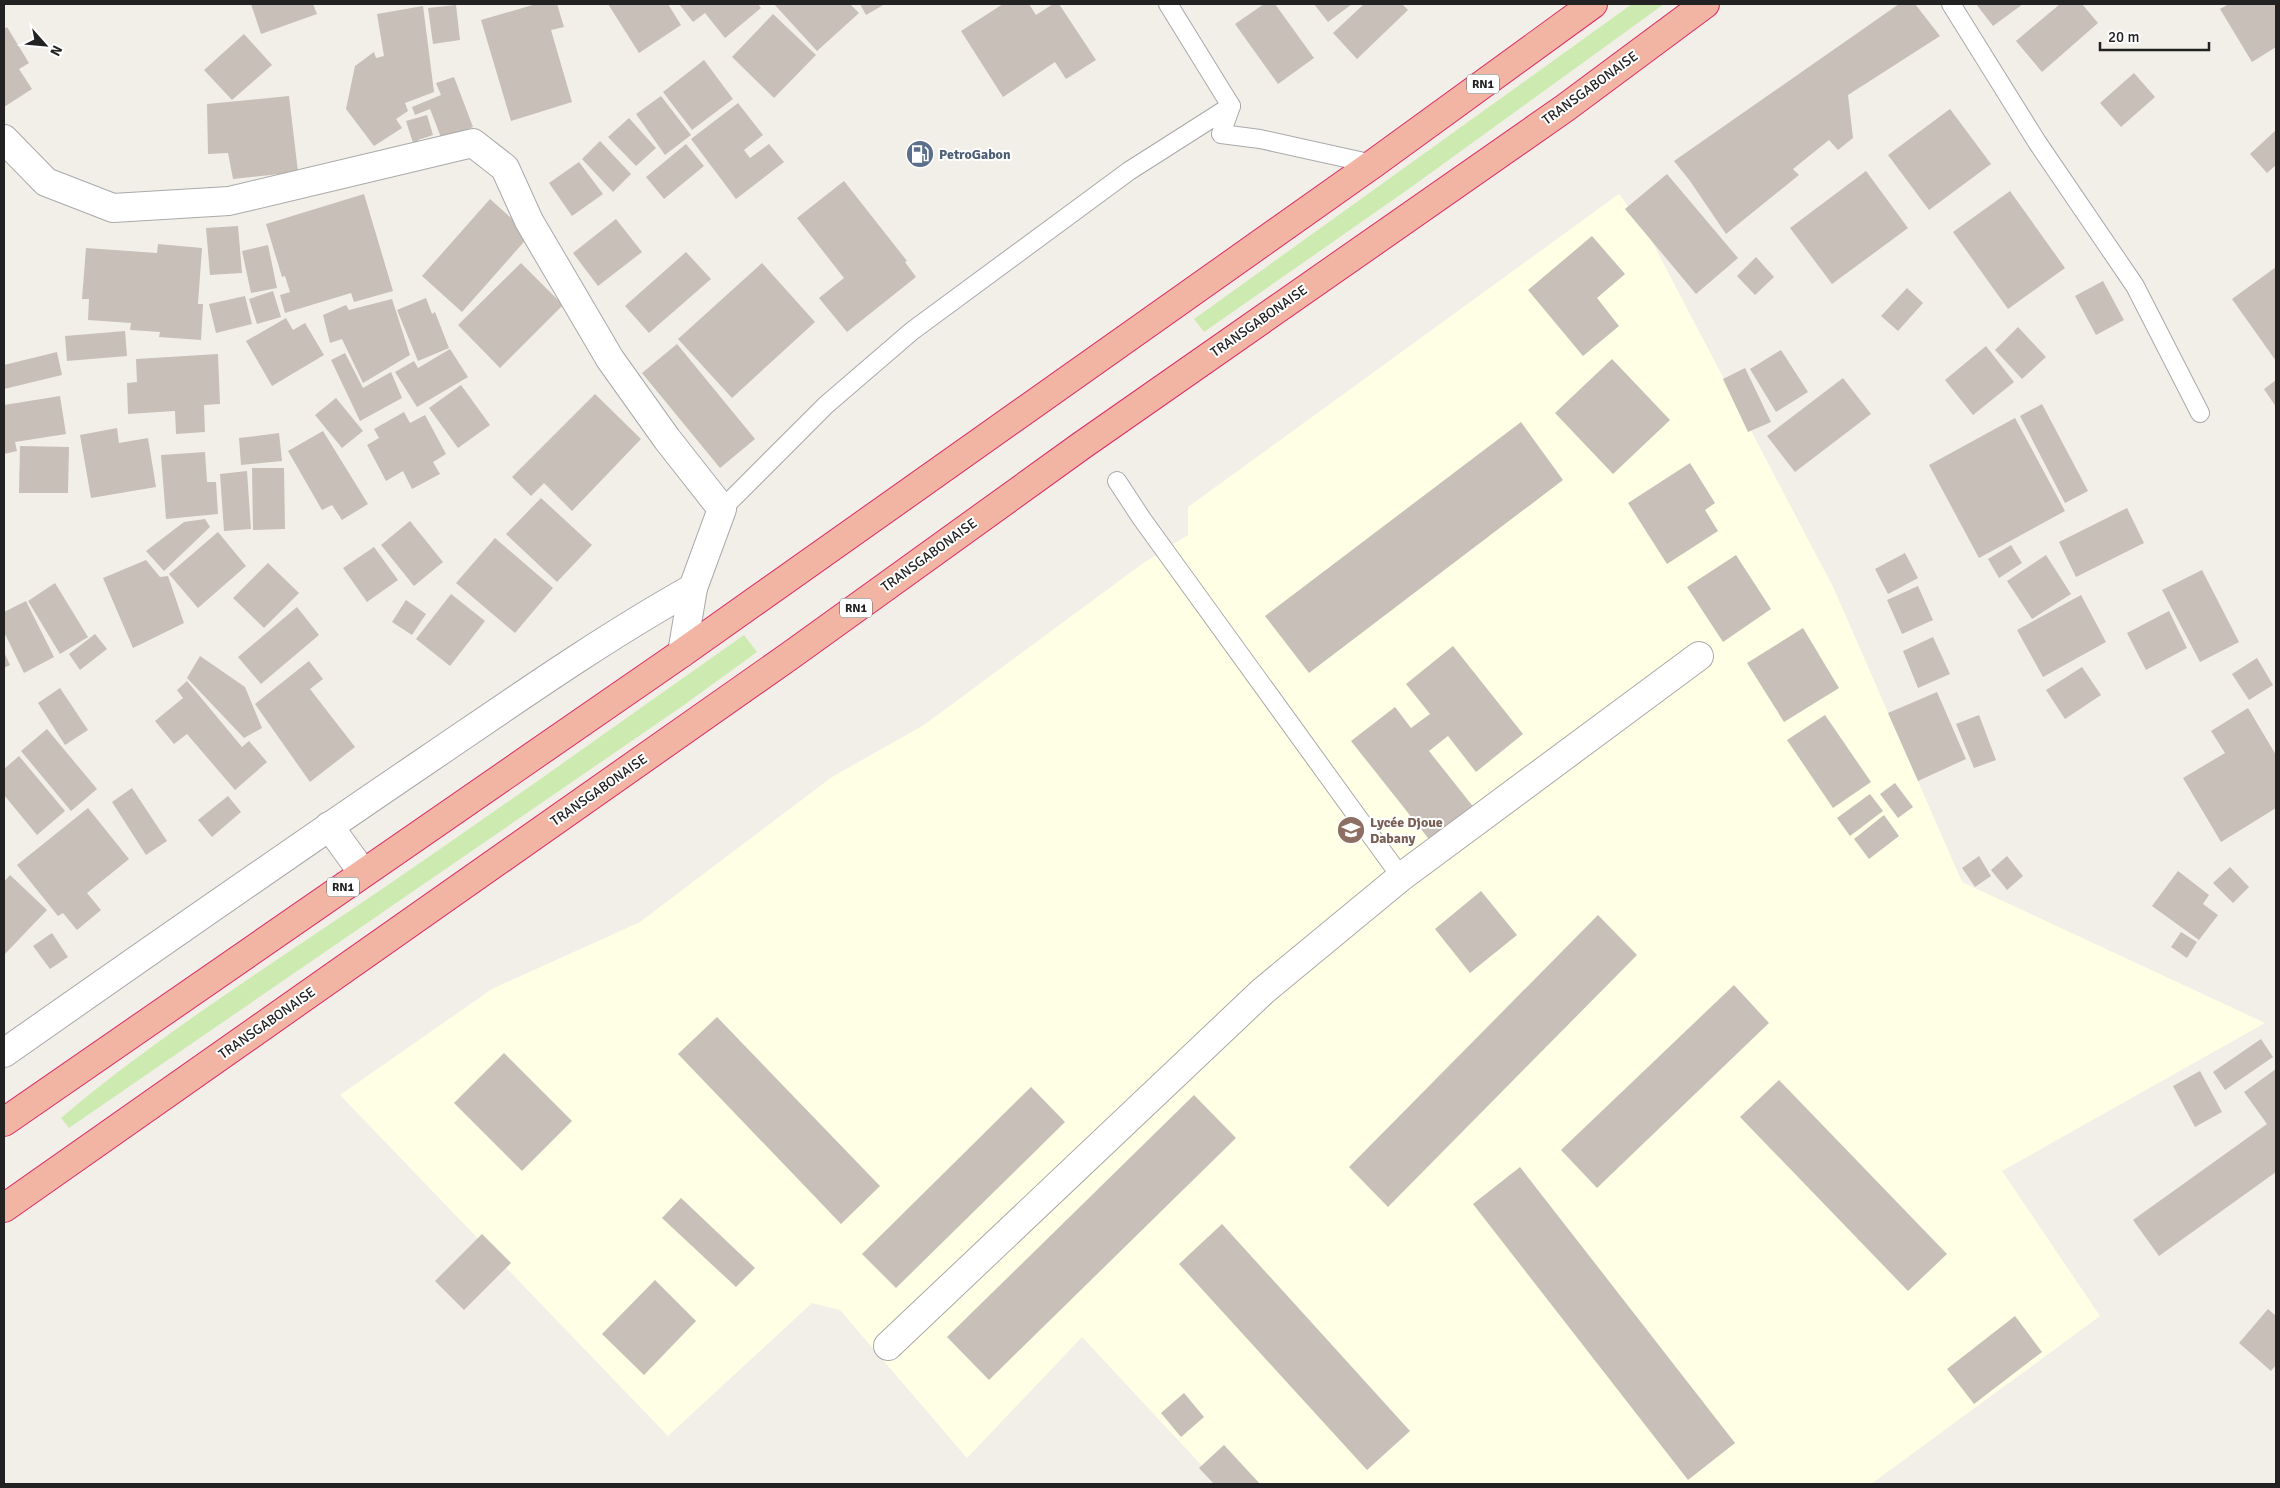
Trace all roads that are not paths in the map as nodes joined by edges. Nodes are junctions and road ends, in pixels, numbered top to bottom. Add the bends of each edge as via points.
1 (1168, 4) edge
2 (1592, 4) edge
3 (1705, 4) edge
4 (1951, 4) edge
5 (1231, 106) junction
6 (4, 139) edge
7 (1373, 164) junction
8 (2200, 414) dead end
9 (1117, 481) dead end
10 (722, 509) junction
11 (693, 588) junction
12 (682, 653) junction
13 (1699, 656) dead end
14 (329, 826) junction
15 (363, 872) junction
16 (1400, 877) junction
17 (4, 1053) edge
18 (4, 1122) edge
19 (4, 1208) edge
20 (888, 1346) dead end

1 - 5 lane
2 - 7 highway, RN1
3 - 19 highway, TRANSGABONAISE / RN1 via 1557,113
4 - 8 lane via 2037,142 2135,286
5 - 7 lane via 1221,134 1260,139
5 - 10 lane via 1129,170 912,331 826,405
6 - 10 street via 46,182 112,208 228,201 473,143 505,168 529,221 610,359
7 - 12 highway, RN1
9 - 16 lane
10 - 11 street
11 - 12 street
11 - 14 street via 628,625
12 - 15 highway, RN1
13 - 16 street
14 - 15 street
14 - 17 street
15 - 18 highway, RN1
16 - 20 street via 1263,991

